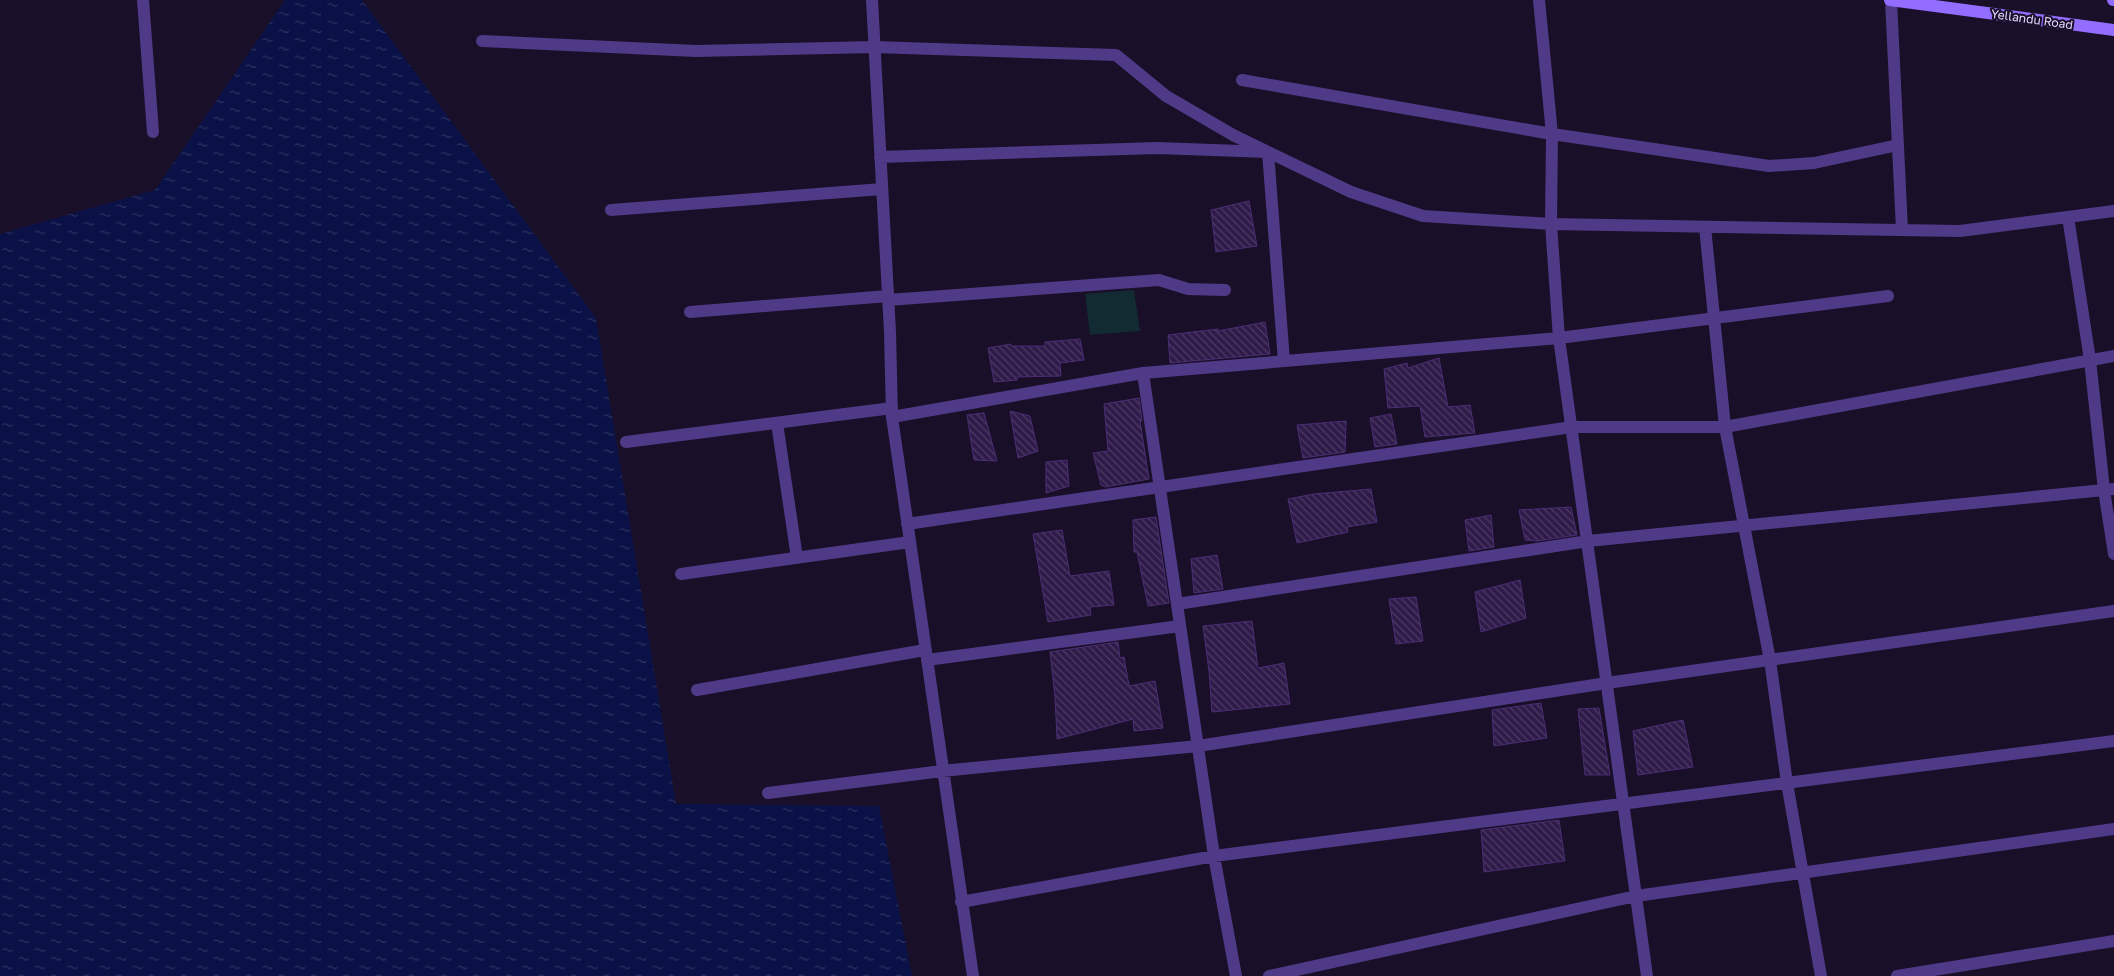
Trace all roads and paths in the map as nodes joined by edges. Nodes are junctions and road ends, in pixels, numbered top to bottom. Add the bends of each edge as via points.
1 (143, 0) edge
2 (872, 0) edge
3 (1539, 0) edge
4 (1890, 0) edge
5 (2114, 30) edge
6 (482, 41) dead end
7 (874, 47) junction
8 (1242, 80) dead end
9 (153, 132) dead end
10 (1552, 134) junction
11 (1898, 145) junction
12 (1268, 152) junction
13 (880, 157) junction
14 (882, 190) junction
15 (611, 210) dead end
16 (2114, 211) edge
17 (2068, 217) junction
18 (1551, 224) junction
19 (1705, 227) junction
20 (1902, 230) junction
21 (1225, 290) dead end
22 (1888, 296) dead end
23 (888, 298) junction
24 (690, 312) dead end
25 (1714, 317) junction
26 (1559, 338) junction
27 (2114, 356) edge
28 (2090, 360) junction
29 (1284, 361) junction
30 (1143, 373) junction
31 (892, 413) junction
32 (777, 423) junction
33 (1572, 427) junction
34 (1725, 427) junction
35 (626, 442) dead end
36 (1160, 486) junction
37 (2109, 490) edge
38 (907, 524) junction
39 (1745, 526) junction
40 (1588, 541) junction
41 (910, 542) junction
42 (2114, 554) edge
43 (797, 558) junction
44 (681, 574) dead end
45 (1177, 604) junction
46 (2114, 611) edge
47 (1180, 626) junction
48 (926, 655) junction
49 (1770, 660) junction
50 (1607, 683) junction
51 (698, 690) dead end
52 (2114, 741) edge
53 (1198, 746) junction
54 (942, 771) junction
55 (1787, 783) junction
56 (768, 793) dead end
57 (1624, 804) junction
58 (2114, 829) edge
59 (1214, 856) junction
60 (1803, 872) junction
61 (1636, 896) junction
62 (961, 902) junction
63 (2114, 941) edge
64 (973, 976) edge
65 (1236, 976) edge
66 (1269, 976) edge
67 (1647, 976) edge
68 (1821, 976) edge
69 (1897, 976) edge

1 - 9 street
2 - 7 street
3 - 10 street
4 - 5 main road, Yellandu Road
4 - 11 street
6 - 7 street via 696,51
7 - 12 street via 1116,55 1166,96
7 - 13 street
8 - 10 street
10 - 11 street via 1769,166 1814,163
10 - 18 street
11 - 20 street
12 - 13 street via 1157,148
12 - 18 street via 1352,192 1423,216
12 - 29 street
13 - 14 street
14 - 15 street
14 - 23 street
16 - 17 street
17 - 20 street via 1960,231
17 - 28 street
18 - 19 street
18 - 26 street
19 - 20 street
19 - 25 street
21 - 23 street via 1188,289 1159,280
22 - 25 street
23 - 24 street
23 - 31 street
25 - 26 street
25 - 34 street
26 - 29 street
26 - 33 street
27 - 28 street
28 - 34 street
28 - 37 street
29 - 30 street
30 - 31 street
30 - 36 street
31 - 32 street
31 - 38 street
32 - 35 street
32 - 43 street
33 - 34 street
33 - 36 street
33 - 40 street
34 - 39 street
36 - 38 street
36 - 45 street
37 - 39 street
37 - 42 street
38 - 41 street
39 - 40 street
39 - 49 street
40 - 45 street
40 - 50 street
41 - 43 street
41 - 48 street
43 - 44 street
45 - 47 street
46 - 49 street
47 - 48 street
47 - 53 street
48 - 51 street
48 - 54 street
49 - 50 street
49 - 55 street
50 - 53 street
50 - 57 street
52 - 55 street
53 - 54 street
53 - 59 street
54 - 56 street
54 - 62 street
55 - 57 street
55 - 60 street
57 - 59 street
57 - 61 street
58 - 60 street
59 - 62 street
59 - 65 street
60 - 61 street
60 - 68 street
61 - 66 street
61 - 67 street
62 - 64 street
63 - 69 street

